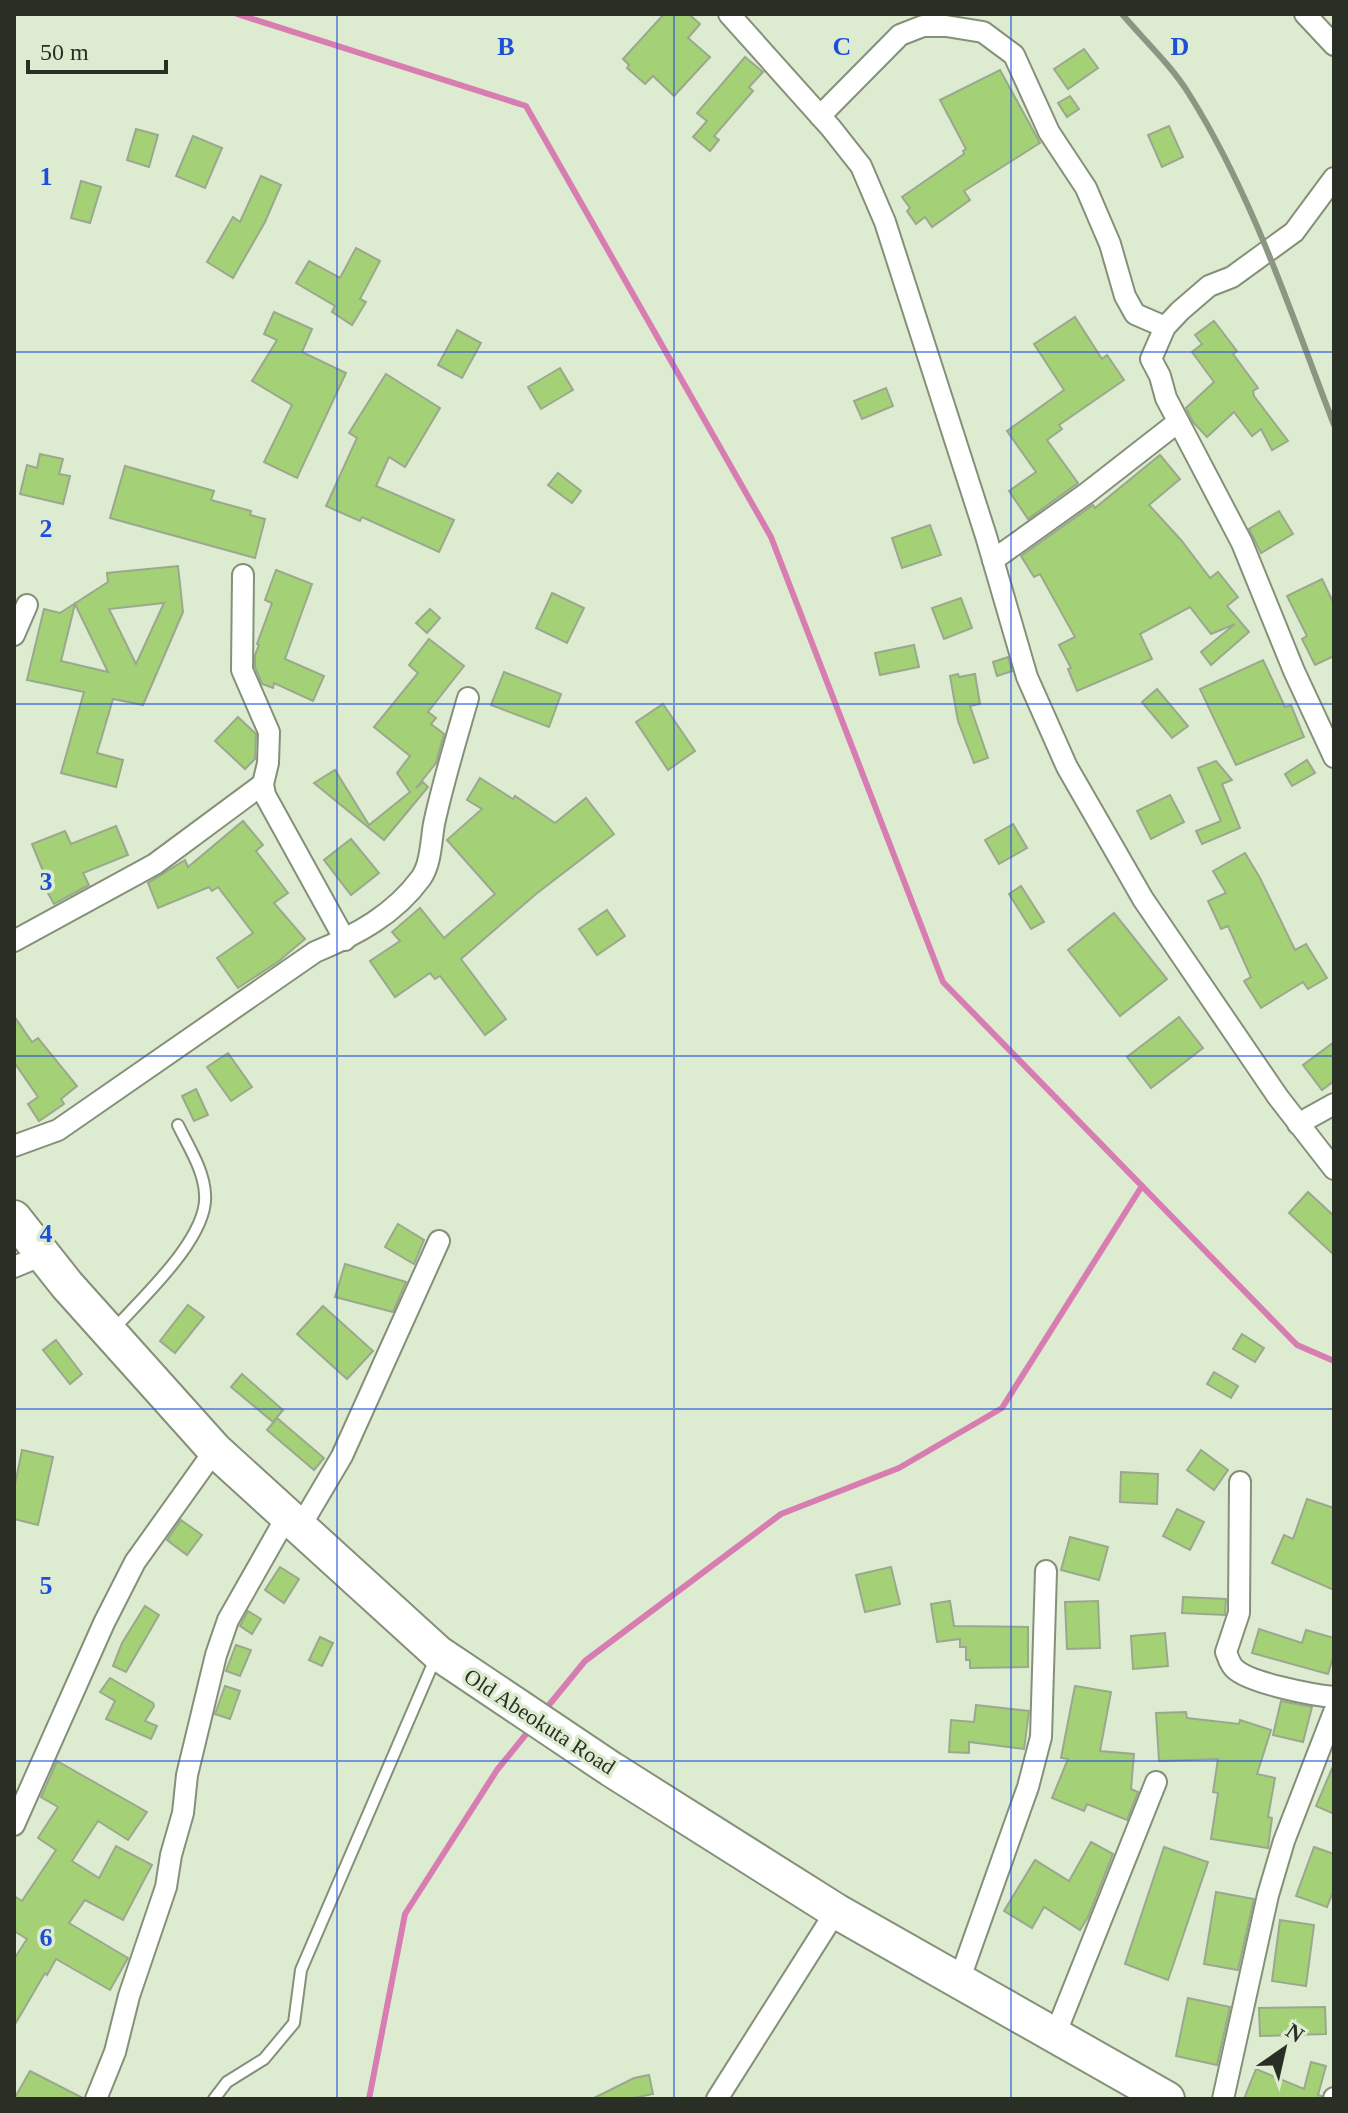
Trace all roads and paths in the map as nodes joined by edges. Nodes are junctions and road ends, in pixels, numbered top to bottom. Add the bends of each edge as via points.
1 (729, 14) edge
2 (1305, 14) edge
3 (1334, 45) edge
4 (820, 116) junction
5 (1334, 178) edge
6 (1165, 327) junction
7 (1178, 422) junction
8 (993, 560) junction
9 (243, 575) dead end
10 (27, 605) dead end
11 (14, 635) edge
12 (468, 698) dead end
13 (1334, 757) edge
14 (263, 784) junction
15 (345, 940) junction
16 (14, 941) edge
17 (1334, 1104) edge
18 (1298, 1124) junction
19 (178, 1125) dead end
20 (14, 1146) edge
21 (1334, 1169) edge
22 (14, 1218) edge
23 (439, 1241) dead end
24 (29, 1261) edge
25 (110, 1334) junction
26 (215, 1450) junction
27 (1240, 1482) dead end
28 (294, 1522) junction
29 (1046, 1571) dead end
30 (438, 1653) junction
31 (1334, 1697) edge
32 (1334, 1712) edge
33 (1156, 1782) dead end
34 (14, 1825) edge
35 (836, 1911) junction
36 (959, 1981) junction
37 (1055, 2035) junction
38 (96, 2099) edge
39 (214, 2099) edge
40 (717, 2099) edge
41 (1167, 2099) edge
42 (1223, 2099) edge

1 - 4 street
2 - 3 street
4 - 6 street via 900,35 923,26 983,32 1014,55 1049,132 1086,188 1135,314
4 - 8 street via 861,166 885,222
5 - 6 street via 1294,232 1232,277 1209,286
6 - 7 street via 1151,359
7 - 8 street
7 - 13 street via 1242,543
8 - 18 street via 1027,677 1067,767 1143,899
9 - 14 street via 242,670 269,732
10 - 11 street
12 - 15 street via 422,877 379,920
14 - 15 street
14 - 16 street via 155,864
15 - 20 street via 289,969 58,1130
17 - 18 street
18 - 21 street
19 - 25 lane via 206,1194 200,1226
22 - 24 highway, Old Abeokuta Road
23 - 28 street via 342,1456
24 - 25 highway, Old Abeokuta Road
25 - 26 highway, Old Abeokuta Road
26 - 28 highway, Old Abeokuta Road
26 - 34 street via 135,1562
27 - 31 street via 1239,1613 1226,1652 1233,1667 1247,1676
28 - 30 highway, Old Abeokuta Road
28 - 38 street via 228,1620 187,1775 166,1887
29 - 36 street via 1041,1737
30 - 35 highway, Old Abeokuta Road
30 - 39 lane via 301,1970 294,2023 264,2059 227,2082
32 - 42 street via 1276,1868
33 - 37 street
35 - 36 highway, Old Abeokuta Road
35 - 40 street
36 - 37 highway, Old Abeokuta Road
37 - 41 highway, Old Abeokuta Road

